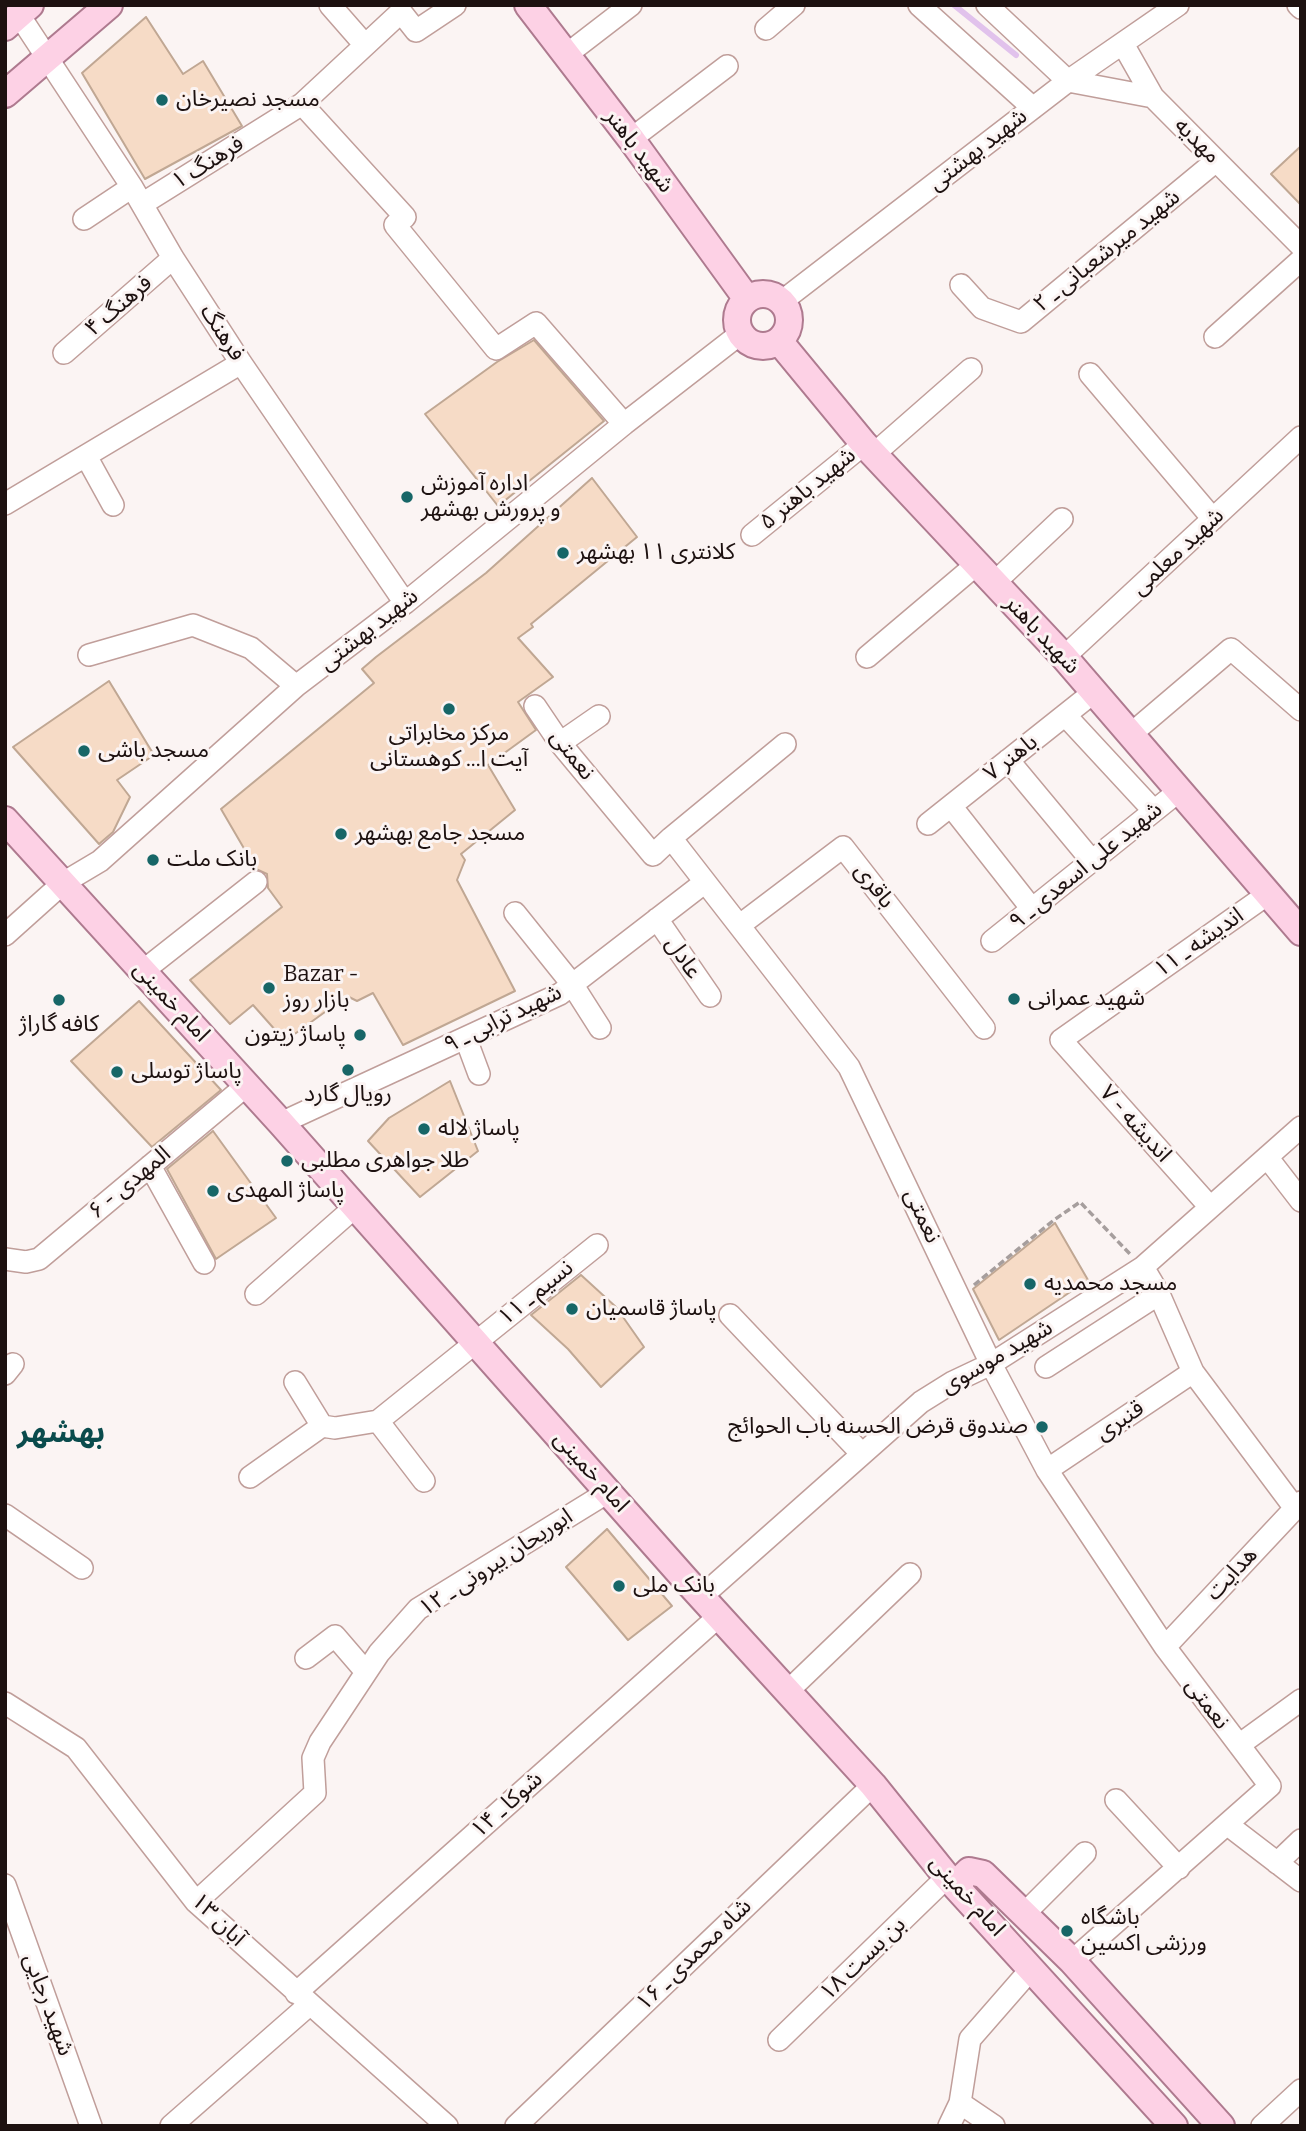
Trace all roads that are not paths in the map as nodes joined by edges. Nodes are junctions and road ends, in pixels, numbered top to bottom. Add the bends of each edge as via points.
1 (109, 5) edge
2 (330, 5) edge
3 (455, 5) edge
4 (528, 5) edge
5 (631, 5) edge
6 (794, 5) edge
7 (919, 5) edge
8 (987, 5) edge
9 (1178, 5) edge
10 (18, 16) edge
11 (766, 29) dead end
12 (1124, 44) junction
13 (365, 45) junction
14 (566, 55) junction
15 (47, 58) junction
16 (727, 66) dead end
17 (1068, 80) junction
18 (5, 94) edge
19 (1153, 97) junction
20 (302, 104) junction
21 (1033, 108) junction
22 (631, 139) junction
23 (1216, 161) junction
24 (137, 195) junction
25 (83, 219) dead end
26 (1301, 246) edge
27 (173, 258) junction
28 (1301, 260) edge
29 (961, 285) dead end
30 (747, 299) junction
31 (781, 302) junction
32 (740, 334) junction
33 (1215, 337) dead end
34 (779, 341) junction
35 (64, 353) dead end
36 (241, 363) junction
37 (971, 369) dead end
38 (1090, 374) dead end
39 (624, 424) junction
40 (1298, 446) edge
41 (869, 449) junction
42 (86, 456) junction
43 (5, 504) edge
44 (113, 505) dead end
45 (1062, 519) dead end
46 (1213, 519) junction
47 (751, 535) dead end
48 (985, 574) junction
49 (405, 603) junction
50 (89, 655) dead end
51 (867, 657) dead end
52 (1063, 657) junction
53 (296, 686) junction
54 (1094, 692) junction
55 (535, 706) dead end
56 (1301, 710) edge
57 (1065, 715) junction
58 (598, 716) dead end
59 (1131, 734) junction
60 (560, 743) junction
61 (785, 744) dead end
62 (1008, 760) junction
63 (1179, 791) junction
64 (951, 806) junction
65 (1154, 811) junction
66 (5, 820) edge
67 (928, 824) dead end
68 (671, 838) junction
69 (1092, 860) junction
70 (256, 882) dead end
71 (63, 883) junction
72 (704, 883) junction
73 (1268, 894) junction
74 (1032, 909) junction
75 (516, 913) dead end
76 (657, 919) junction
77 (740, 925) junction
78 (1301, 932) edge
79 (5, 935) edge
80 (992, 941) dead end
81 (143, 971) junction
82 (572, 984) junction
83 (710, 996) dead end
84 (984, 1027) dead end
85 (600, 1028) dead end
86 (466, 1039) junction
87 (1061, 1040) joint
88 (479, 1074) dead end
89 (247, 1085) junction
90 (281, 1123) junction
91 (1301, 1127) edge
92 (1267, 1157) junction
93 (150, 1166) junction
94 (1301, 1201) edge
95 (355, 1207) junction
96 (1210, 1207) junction
97 (597, 1245) dead end
98 (5, 1259) edge
99 (204, 1263) dead end
100 (1143, 1267) junction
101 (256, 1294) dead end
102 (1159, 1294) junction
103 (730, 1315) dead end
104 (475, 1342) junction
105 (991, 1364) junction
106 (1046, 1367) dead end
107 (1193, 1372) junction
108 (295, 1382) dead end
109 (378, 1421) junction
110 (322, 1426) junction
111 (862, 1454) junction
112 (1047, 1470) junction
113 (250, 1477) dead end
114 (424, 1480) dead end
115 (608, 1492) junction
116 (1297, 1505) edge
117 (5, 1516) edge
118 (82, 1568) dead end
119 (909, 1574) dead end
120 (710, 1607) junction
121 (1165, 1647) junction
122 (306, 1658) dead end
123 (366, 1672) junction
124 (788, 1691) junction
125 (1301, 1700) edge
126 (5, 1703) edge
127 (1239, 1745) junction
128 (873, 1785) junction
129 (1116, 1800) dead end
130 (1228, 1825) junction
131 (1301, 1840) edge
132 (1086, 1853) dead end
133 (1277, 1863) junction
134 (1179, 1868) junction
135 (1301, 1881) edge
136 (953, 1883) junction
137 (5, 1885) edge
138 (196, 1902) junction
139 (1025, 1913) junction
140 (1072, 1961) junction
141 (1032, 1968) junction
142 (303, 1999) junction
143 (779, 2040) dead end
144 (1301, 2090) edge
145 (960, 2103) junction
146 (438, 2123) edge
147 (91, 2126) edge
148 (171, 2126) edge
149 (516, 2126) edge
150 (949, 2126) edge
151 (994, 2126) edge
152 (1174, 2126) edge
153 (1222, 2126) edge
154 (1262, 2126) edge

1 - 15 main road
2 - 13 street
3 - 13 street, فرهنگ ۱ via 416,31 401,12
4 - 14 main road, شهید باهنر
5 - 14 street
6 - 11 street
7 - 21 street
8 - 17 street
9 - 12 street, شهید بهشتی
10 - 15 street, فرهنگ
12 - 17 street, شهید بهشتی
12 - 19 street, مهدیه
13 - 20 street, فرهنگ ۱
14 - 22 main road, شهید باهنر
15 - 18 main road
15 - 24 street, فرهنگ
16 - 22 street
17 - 19 street
17 - 21 street, شهید بهشتی
19 - 23 street, مهدیه
20 - 24 street, فرهنگ ۱
20 - 39 street via 405,217 395,225 496,349 536,323
21 - 31 street, شهید بهشتی
22 - 30 main road, شهید باهنر
23 - 26 street, مهدیه
23 - 29 street, شهید میرشعبانی ـ ۲ via 1021,322 982,308
24 - 25 street, فرهنگ ۱
24 - 27 street, فرهنگ
27 - 35 street, فرهنگ ۴
27 - 36 street, فرهنگ
28 - 33 street
30 - 31 main road via 765,294
30 - 32 main road via 736,319
31 - 34 main road via 788,326
32 - 34 main road via 758,346
32 - 39 street, شهید بهشتی
34 - 41 main road, شهید باهنر
36 - 42 street
36 - 49 street, فرهنگ
37 - 41 street, شهید باهنر ۵
38 - 46 street
39 - 49 street, شهید بهشتی
40 - 46 street, شهید معلمی
41 - 47 street, شهید باهنر ۵
41 - 48 main road, شهید باهنر
42 - 43 street
42 - 44 street
45 - 48 street
46 - 52 street, شهید معلمی
48 - 51 street
48 - 52 main road, شهید باهنر
49 - 53 street, شهید بهشتی
50 - 53 street via 193,625 251,648
52 - 54 main road, شهید باهنر
53 - 71 street, شهید بهشتی via 100,861
54 - 57 street, باهنر ۷
54 - 59 main road, شهید باهنر
55 - 60 street, نعمتی
56 - 59 street via 1231,649
57 - 62 street, باهنر ۷
57 - 65 street
58 - 60 street
59 - 63 main road, شهید باهنر
60 - 68 street, نعمتی via 653,855
61 - 68 street
62 - 64 street, باهنر ۷
62 - 69 street
63 - 65 street, شهید علی اسعدی ـ ۹
63 - 73 main road, شهید باهنر
64 - 67 street, باهنر ۷
64 - 74 street
65 - 69 street, شهید علی اسعدی ـ ۹
66 - 71 main road, امام خمینی
68 - 72 street, نعمتی
69 - 74 street, شهید علی اسعدی ـ ۹
70 - 81 street
71 - 79 street, شهید بهشتی
71 - 81 main road, امام خمینی
72 - 76 street, شهید ترابی ـ ۹
72 - 77 street, نعمتی
73 - 78 main road, شهید باهنر
73 - 87 street, اندیشه ـ ۱۱
74 - 80 street, شهید علی اسعدی ـ ۹
75 - 82 street
76 - 82 street, شهید ترابی ـ ۹
76 - 83 street, عادل
77 - 84 street, باقری via 843,847
77 - 105 street, نعمتی via 849,1067
81 - 89 main road, امام خمینی
82 - 85 street
82 - 86 street, شهید ترابی ـ ۹
86 - 88 street
86 - 90 street, شهید ترابی ـ ۹
87 - 96 street, اندیشه - ۷
89 - 90 main road, امام خمینی
89 - 93 street, المهدی - ۶
90 - 95 main road, امام خمینی
91 - 92 street, شهید موسوی
92 - 94 street
92 - 96 street, شهید موسوی
93 - 98 street, المهدی - ۶ via 39,1259
93 - 99 street
95 - 101 street
95 - 104 main road, امام خمینی
96 - 100 street, شهید موسوی
97 - 104 street, نسیم ـ ۱۱
100 - 102 street
100 - 105 street, شهید موسوی
102 - 106 street
102 - 107 street
103 - 111 street
104 - 109 street, نسیم ـ ۱۱
104 - 115 main road, امام خمینی
105 - 111 street, شهید موسوی via 921,1402
105 - 112 street, نعمتی
107 - 112 street, قنبری
107 - 116 street
108 - 110 street
109 - 110 street
109 - 114 street
110 - 113 street
111 - 120 street, شهید موسوی
112 - 121 street, نعمتی
115 - 120 main road, امام خمینی
115 - 123 street, ابوریحان بیرونی ـ ۱۲ via 418,1609
116 - 121 street, هدایت
117 - 118 street
119 - 124 street
120 - 124 main road, امام خمینی
120 - 142 street, شوکا ـ ۱۴
121 - 127 street, نعمتی
122 - 123 street via 335,1636
123 - 138 street, ابوریحان بیرونی ـ ۱۲ via 313,1758 315,1793
124 - 128 main road, امام خمینی
125 - 127 street
126 - 138 street, ۱۳ آبان via 76,1748
127 - 130 street, نعمتی via 1270,1786
128 - 136 main road, امام خمینی
128 - 149 street, شاه محمدی ـ ۱۶
129 - 134 street
130 - 133 street
130 - 134 street
131 - 133 street
132 - 139 street
133 - 135 street
134 - 140 street
136 - 139 main road, امام خمینی via 969,1871 983,1874
136 - 141 main road, امام خمینی
136 - 143 street, بن بست ۱۸
137 - 147 street, شهید رجایی
138 - 142 street, ۱۳ آبان
139 - 140 main road, امام خمینی
140 - 153 main road, امام خمینی
141 - 145 street via 970,2039
141 - 152 main road, امام خمینی
142 - 146 street, ۱۳ آبان
142 - 148 street, شوکا ـ ۱۴
144 - 154 street
145 - 150 street
145 - 151 street

